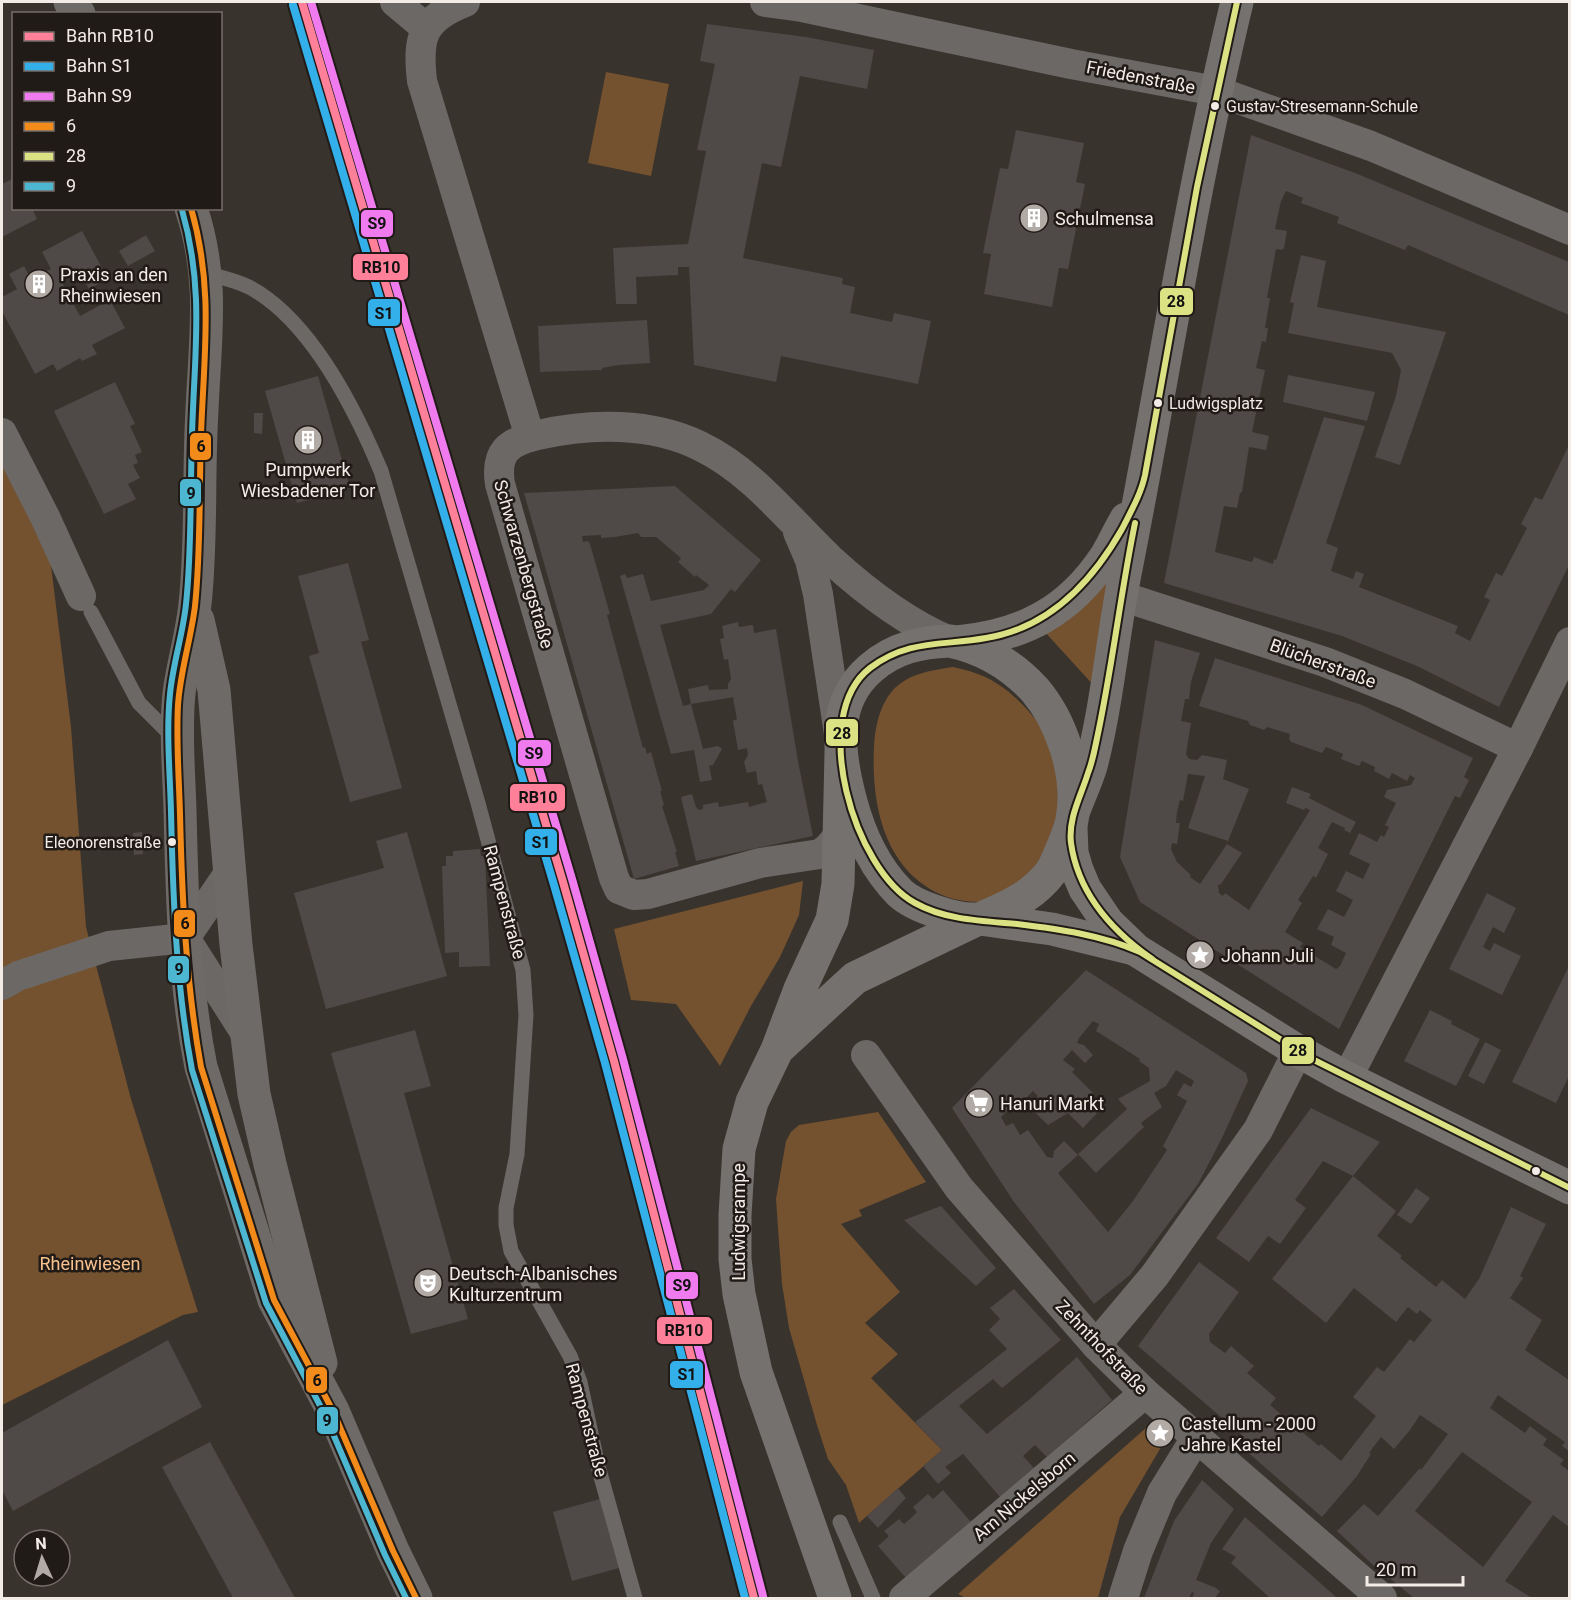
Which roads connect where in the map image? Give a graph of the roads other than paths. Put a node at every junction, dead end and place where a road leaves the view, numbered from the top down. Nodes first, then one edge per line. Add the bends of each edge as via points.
1 (395, 2) edge
2 (465, 2) edge
3 (765, 2) edge
4 (1237, 2) edge
5 (426, 28) junction
6 (1216, 91) junction
7 (192, 210) edge
8 (1569, 230) edge
9 (205, 273) junction
10 (2, 433) edge
11 (530, 437) junction
12 (1142, 488) junction
13 (786, 515) junction
14 (1121, 596) junction
15 (86, 604) joint
16 (195, 606) junction
17 (953, 641) junction
18 (1569, 642) edge
19 (177, 741) junction
20 (840, 748) junction
21 (1518, 748) junction
22 (1072, 819) junction
23 (840, 834) junction
24 (229, 873) junction
25 (978, 919) junction
26 (185, 938) junction
27 (1136, 950) junction
28 (2, 985) edge
29 (246, 1034) junction
30 (777, 1050) junction
31 (1298, 1051) junction
32 (866, 1055) dead end
33 (1347, 1078) junction
34 (1569, 1188) edge
35 (1096, 1345) junction
36 (1145, 1393) junction
37 (333, 1412) junction
38 (1196, 1438) junction
39 (840, 1522) dead end
40 (913, 1596) edge
41 (416, 1599) edge
42 (635, 1599) edge
43 (835, 1599) edge
44 (873, 1599) edge
45 (1124, 1599) edge
46 (1382, 1599) edge

1 - 5 street
2 - 5 street via 442,13
3 - 6 street, Friedenstraße
4 - 6 main road
5 - 11 street via 421,40 422,81
6 - 8 street, Friedenstraße via 1371,146
6 - 12 main road
7 - 9 main road
9 - 16 main road via 207,337
9 - 42 lane, Rampenstraße via 250,288 273,303 298,329 343,392 381,471 523,970 526,1015 517,1154 506,1208 511,1251 570,1356 580,1383 598,1466
10 - 15 street
11 - 13 street via 596,426 668,434 720,457
11 - 23 street, Schwarzenbergstraße via 516,441 499,459 500,484 620,889 634,895 648,894 760,863 820,854
12 - 14 main road
12 - 17 main road via 1106,555 1062,605 1044,618 998,636
13 - 17 street via 831,560 883,602 931,633
13 - 20 street via 810,560 818,594
14 - 21 street, Blücherstraße via 1325,662 1405,694
14 - 22 main road via 1090,767
15 - 19 lane via 139,704
16 - 19 main road via 179,694
16 - 24 main road via 214,690
17 - 20 main road via 907,646 864,674 854,684 844,708
17 - 22 main road via 999,660 1035,691 1051,715 1071,766
18 - 21 street
19 - 26 main road
20 - 23 main road, Ludwigsrampe
20 - 25 main road via 854,813 885,876 902,895 920,906
21 - 33 street
22 - 25 main road via 1053,870 1036,889 1014,904
22 - 27 main road via 1072,853 1085,889 1108,923
23 - 30 main road, Ludwigsrampe via 832,920
24 - 26 street
24 - 29 main road
25 - 27 main road via 1052,929
25 - 30 main road, Ludwigsrampe via 855,978
26 - 28 street via 109,946
26 - 29 street
26 - 37 main road via 201,1067 274,1300
27 - 31 main road
29 - 37 main road via 257,1108
30 - 43 main road, Ludwigsrampe via 752,1102 739,1149 735,1259 756,1372
31 - 33 main road
31 - 35 street via 1258,1130 1155,1275
32 - 35 street, Zehnthofstraße via 959,1188
33 - 34 main road
35 - 36 street, Zehnthofstraße
36 - 38 street, Zehnthofstraße
36 - 40 street, Am Nickelsborn
37 - 41 main road
38 - 45 street via 1162,1493 1138,1551
38 - 46 street, Zehnthofstraße
39 - 44 lane

